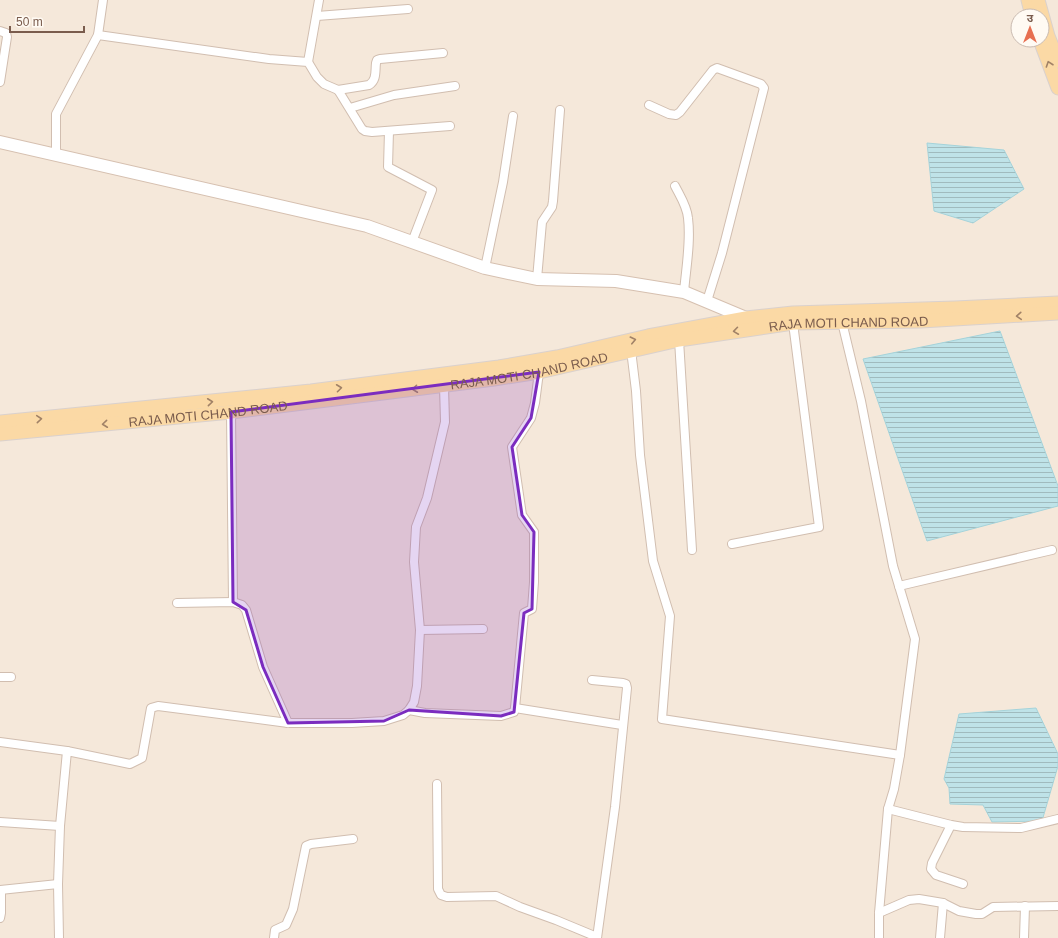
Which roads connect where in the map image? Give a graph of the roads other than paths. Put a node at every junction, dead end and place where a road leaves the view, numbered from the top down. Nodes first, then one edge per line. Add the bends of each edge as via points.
1 (103, 0) edge
2 (319, 0) edge
3 (1038, 0) edge
4 (408, 9) dead end
5 (317, 16) junction
6 (0, 31) edge
7 (98, 35) junction
8 (1043, 48) edge
9 (443, 53) dead end
10 (1058, 61) edge
11 (308, 62) junction
12 (0, 82) edge
13 (455, 86) dead end
14 (1058, 88) edge
15 (338, 90) junction
16 (650, 105) dead end
17 (350, 108) junction
18 (560, 110) dead end
19 (513, 116) dead end
20 (450, 126) dead end
21 (388, 131) junction
22 (0, 142) edge
23 (56, 156) junction
24 (675, 186) dead end
25 (412, 242) junction
26 (484, 268) junction
27 (537, 279) junction
28 (684, 292) junction
29 (707, 301) junction
30 (1058, 303) edge
31 (1058, 313) edge
32 (746, 318) junction
33 (842, 322) junction
34 (793, 323) junction
35 (757, 328) junction
36 (679, 340) junction
37 (631, 350) junction
38 (539, 372) junction
39 (444, 386) junction
40 (231, 412) junction
41 (0, 422) edge
42 (0, 434) edge
43 (732, 544) dead end
44 (692, 550) dead end
45 (1052, 550) dead end
46 (899, 586) junction
47 (177, 602) dead end
48 (232, 602) junction
49 (484, 629) dead end
50 (420, 630) junction
51 (0, 677) edge
52 (11, 677) dead end
53 (592, 680) dead end
54 (515, 708) junction
55 (410, 710) junction
56 (288, 723) junction
57 (622, 725) junction
58 (0, 742) edge
59 (66, 752) junction
60 (900, 755) junction
61 (437, 784) dead end
62 (888, 809) junction
63 (1058, 819) edge
64 (0, 822) edge
65 (951, 825) junction
66 (60, 826) junction
67 (353, 839) dead end
68 (58, 884) junction
69 (963, 884) dead end
70 (1, 890) edge
71 (943, 903) junction
72 (1025, 906) junction
73 (1058, 906) edge
74 (879, 914) junction
75 (0, 918) edge
76 (597, 937) edge
77 (59, 938) edge
78 (274, 938) edge
79 (878, 938) edge
80 (940, 938) edge
81 (1024, 938) edge

1 - 7 street
2 - 5 street
3 - 10 main road
4 - 5 street
5 - 11 street
6 - 12 street via 6,33 7,37
7 - 11 street
7 - 23 street via 56,114
14 -> 8 main road
9 - 15 street via 377,60 372,83
11 - 15 street via 324,84
13 - 17 street via 394,95
15 - 17 street
16 - 29 street via 676,115 716,68 761,84 764,88 722,253
17 - 21 street via 365,131
18 - 27 street via 554,201 542,222
19 - 26 street via 503,182
20 - 21 street
21 - 25 street via 388,167 432,190
22 - 23 street
23 - 25 street via 367,226
24 - 28 street via 688,217 689,244
25 - 26 street
26 - 27 street
27 - 28 street via 616,281
28 - 29 street
29 - 32 street
30 - 32 main road via 801,313
31 -> 33 main road, RAJA MOTI CHAND ROAD via 921,321
32 - 35 street
41 -> 32 main road via 311,391 499,367
33 - 34 main road, RAJA MOTI CHAND ROAD
33 - 46 street
34 - 35 main road, RAJA MOTI CHAND ROAD
34 - 43 street via 819,527
35 -> 36 main road, RAJA MOTI CHAND ROAD
36 - 37 main road, RAJA MOTI CHAND ROAD
36 - 44 street
37 - 38 main road, RAJA MOTI CHAND ROAD
37 - 60 street via 653,561 670,616 662,719
38 - 39 main road, RAJA MOTI CHAND ROAD
38 - 54 street via 531,418 512,447 522,515 534,532 532,609 524,612
39 -> 40 main road, RAJA MOTI CHAND ROAD
39 - 50 street via 445,422 427,498 416,527 414,562
40 -> 42 main road, RAJA MOTI CHAND ROAD
40 - 48 street
45 - 46 street
46 - 60 street via 915,639
47 - 48 street
48 - 56 street via 242,605 246,610 263,667
49 - 50 street
50 - 55 street via 417,686
51 - 52 street
53 - 57 street via 626,684
54 - 55 street via 514,712 501,716 425,713
54 - 57 street
55 - 56 street via 384,721
56 - 59 street via 158,706 151,708 149,712 142,758 130,764
57 - 76 street via 615,807
58 - 59 street
59 - 66 street
60 - 62 street
61 - 76 street via 438,889 441,895 496,896
62 - 65 street
62 - 74 street
63 - 65 street via 1021,828
64 - 66 street
65 - 69 street via 931,869 936,875
66 - 68 street
67 - 78 street via 306,846 293,909 286,925 275,930
68 - 70 street
68 - 77 street
70 - 75 street
71 - 72 street via 969,914 982,914 993,907
71 - 74 street via 909,900
71 - 80 street
72 - 73 street
72 - 81 street
74 - 79 street

